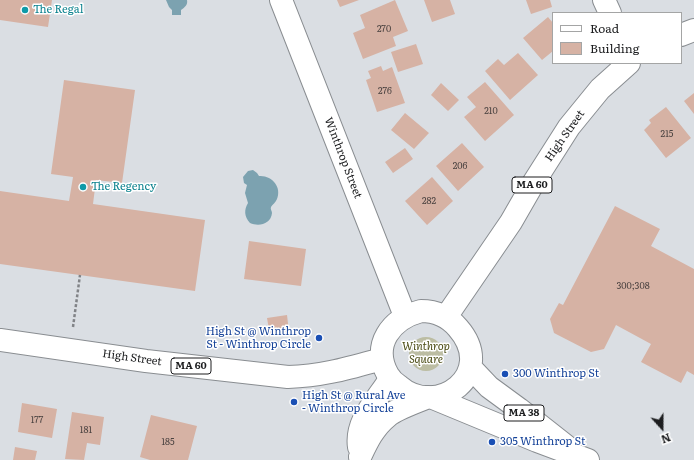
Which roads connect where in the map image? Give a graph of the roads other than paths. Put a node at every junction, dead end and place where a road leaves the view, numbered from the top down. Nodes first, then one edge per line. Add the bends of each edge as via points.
1 (281, 0) edge
2 (604, 0) edge
3 (610, 12) edge
4 (694, 30) edge
5 (682, 35) edge
6 (628, 64) edge
7 (406, 316) junction
8 (446, 317) junction
9 (0, 340) edge
10 (382, 359) junction
11 (471, 368) junction
12 (390, 379) junction
13 (430, 397) junction
14 (583, 458) edge
15 (361, 459) edge

1 - 7 main road, Winthrop Street
2 - 3 main road
4 - 5 main road
6 - 8 main road, High Street / MA 60 via 600,89 569,127 511,222
7 - 8 main road via 429,311
7 - 10 main road via 392,326 382,348
8 - 11 main road via 465,336 472,355
9 - 10 main road, High Street / MA 60 via 146,361 288,377 326,374
10 - 12 main road
11 - 13 main road via 466,379 458,386 448,393
11 - 14 main road, MA 38 via 488,387
12 - 13 main road via 410,394
12 - 15 main road via 361,424 358,433
13 - 14 main road via 537,442
13 - 15 main road via 389,415 368,439

